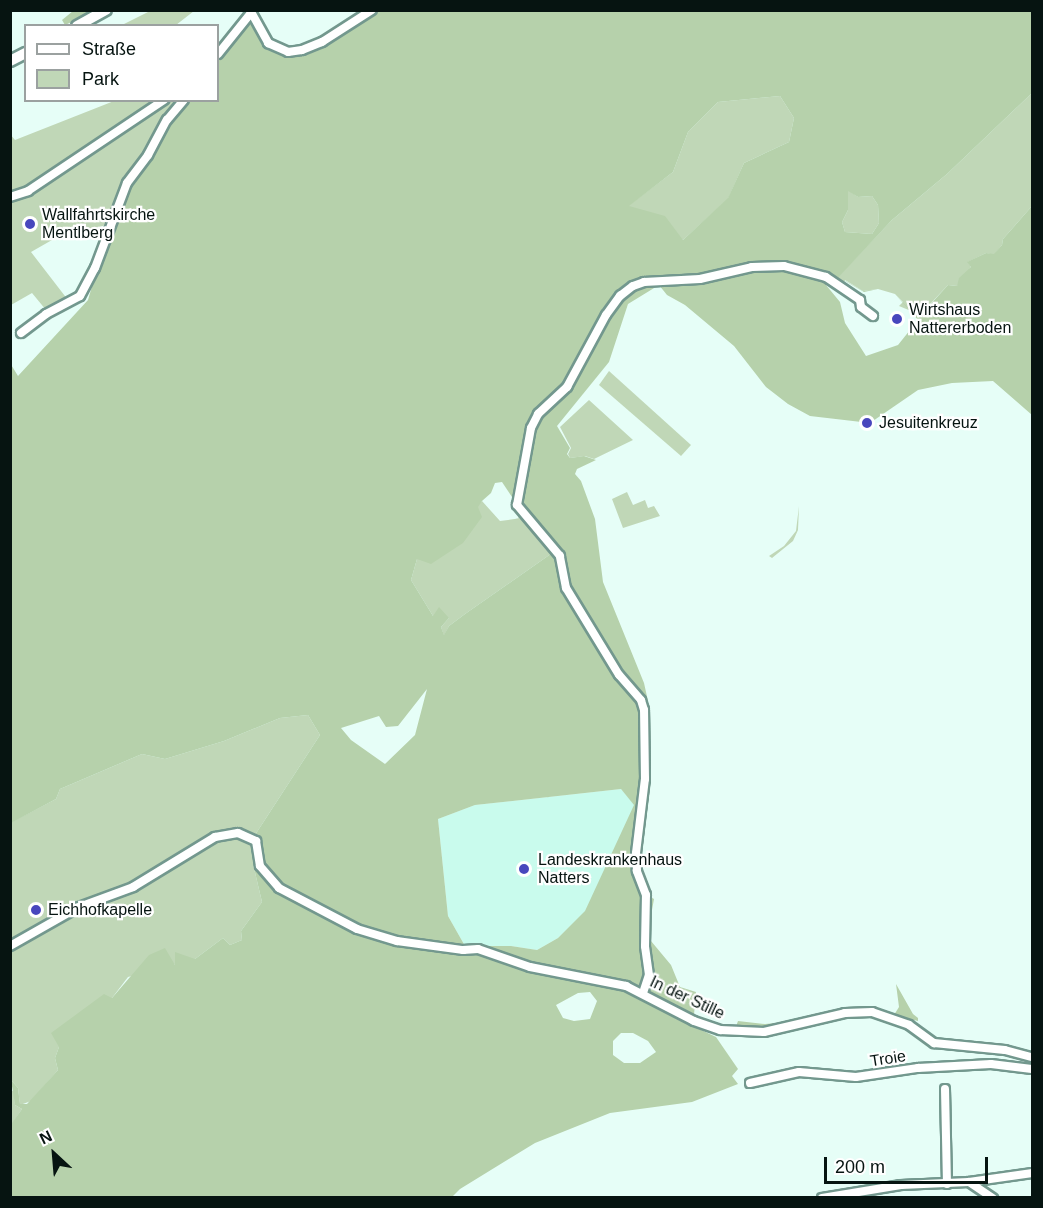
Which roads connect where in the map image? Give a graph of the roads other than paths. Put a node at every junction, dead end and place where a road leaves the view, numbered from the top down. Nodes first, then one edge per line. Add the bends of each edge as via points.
1 (106, 10) edge
2 (372, 10) edge
3 (250, 12) edge
4 (81, 24) edge
5 (219, 53) edge
6 (24, 54) edge
7 (10, 61) edge
8 (161, 102) edge
9 (182, 102) edge
10 (10, 197) edge
11 (873, 316) dead end
12 (21, 333) dead end
13 (10, 946) edge
14 (644, 993) junction
15 (1032, 1057) edge
16 (1032, 1069) edge
17 (750, 1083) dead end
18 (945, 1089) dead end
19 (1032, 1173) edge
20 (969, 1182) junction
21 (947, 1184) junction
22 (822, 1197) edge
23 (993, 1197) edge

1 - 4 main road
2 - 3 street via 322,42 288,52 268,43
3 - 5 street
6 - 7 main road
8 - 10 street via 28,191
9 - 12 street via 127,183 95,268 80,296
11 - 14 street via 861,307 860,300 826,277 784,266 752,267 684,280 657,279 633,286 606,315 567,387 538,414 527,444 518,508 560,556 566,588 644,710 645,779 636,853 637,871 646,895 649,975
13 - 14 street, In der Stille via 79,907 133,887 215,837 231,833 254,838 260,866 279,888 357,929 397,940 494,953 530,967
14 - 15 street, In der Stille via 708,1026 738,1033 773,1031 852,1012 872,1012 909,1025 934,1043 1005,1050
16 - 17 street, Troie via 991,1064 918,1068 856,1077 799,1072
18 - 21 street
19 - 20 street
20 - 21 street
20 - 23 street
21 - 22 street via 901,1185

